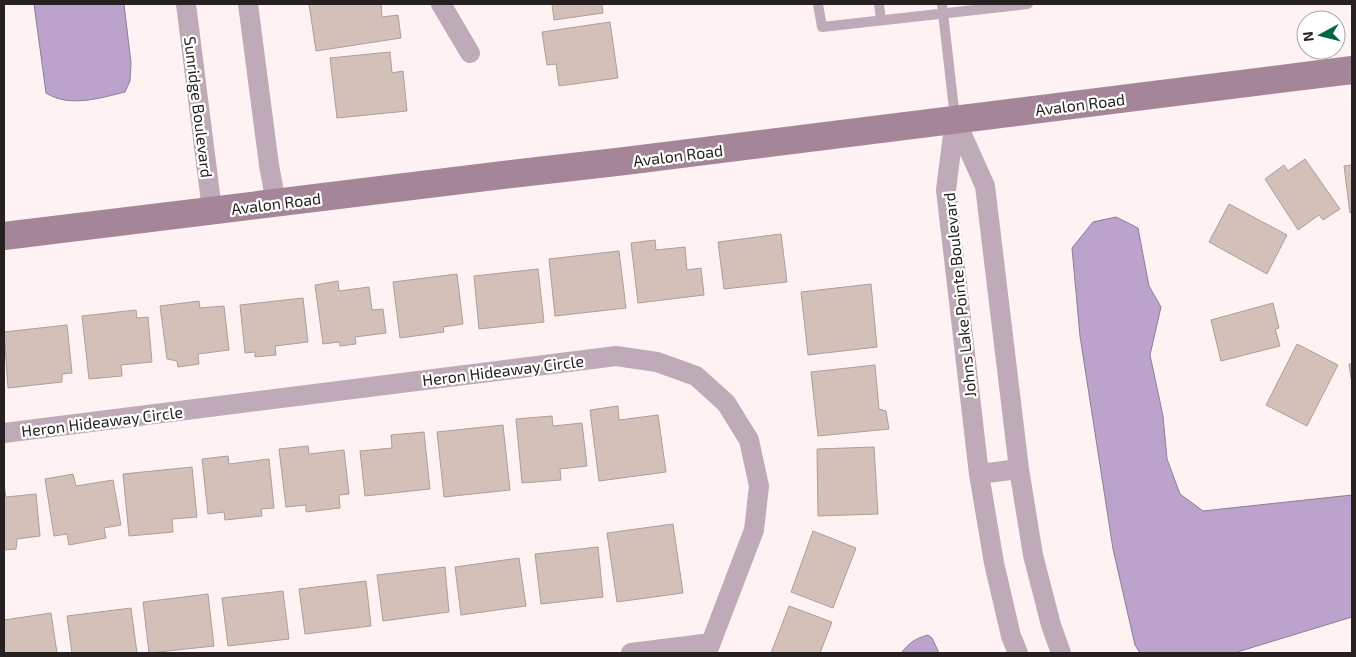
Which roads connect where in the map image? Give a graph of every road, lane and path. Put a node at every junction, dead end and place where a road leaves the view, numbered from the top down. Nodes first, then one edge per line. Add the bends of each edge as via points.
1 (186, 4) edge
2 (248, 4) edge
3 (441, 4) edge
4 (818, 4) edge
5 (879, 4) edge
6 (1028, 4) edge
7 (942, 9) edge
8 (881, 20) junction
9 (470, 53) dead end
10 (1352, 70) edge
11 (955, 119) junction
12 (276, 203) junction
13 (212, 210) junction
14 (4, 236) edge
15 (4, 434) edge
16 (1019, 469) junction
17 (979, 474) junction
18 (709, 648) edge
19 (631, 653) edge
20 (1018, 653) edge
21 (1061, 653) edge

1 - 13 street, Sunridge Boulevard
2 - 12 street
3 - 9 street
4 - 8 lane via 822,27
5 - 8 lane
6 - 7 lane
7 - 8 lane
7 - 11 lane
10 - 11 main road, Avalon Road
11 - 12 main road, Avalon Road
11 - 16 street via 985,186
11 - 17 street, Johns Lake Pointe Boulevard via 946,190
12 - 13 main road, Avalon Road
13 - 14 main road, Avalon Road
15 - 18 street, Heron Hideaway Circle via 616,356 657,362 696,376 726,403 749,440 759,486 754,530
16 - 17 street
16 - 21 street via 1033,555
17 - 20 street, Johns Lake Pointe Boulevard via 994,563
18 - 19 street

